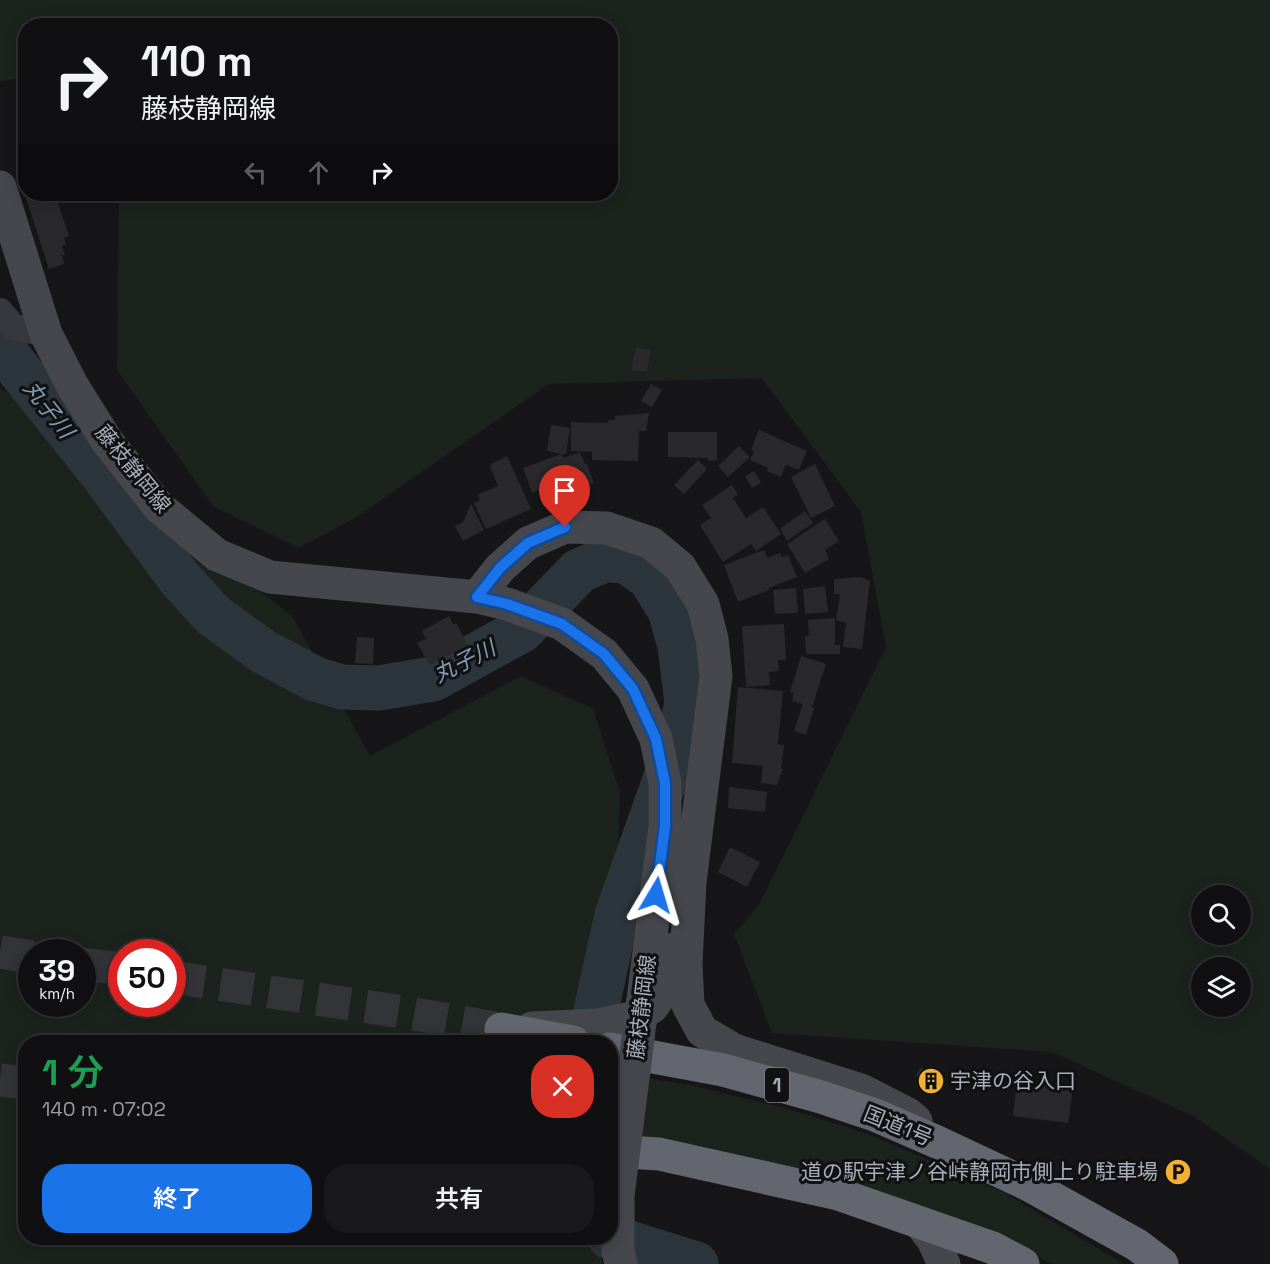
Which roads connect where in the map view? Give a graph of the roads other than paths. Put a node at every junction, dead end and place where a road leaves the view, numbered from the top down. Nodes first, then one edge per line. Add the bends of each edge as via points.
1 (0, 187) edge
2 (0, 311) edge
3 (46, 334) junction
4 (492, 600) junction
5 (690, 882) junction
6 (501, 1029) joint
7 (534, 1035) edge
8 (618, 1050) edge
9 (938, 1142) junction
10 (618, 1151) edge
11 (920, 1223) junction
12 (621, 1264) edge
13 (944, 1264) edge
14 (1023, 1264) edge
15 (1162, 1264) edge

1 - 3 main road, 藤枝静岡線
2 - 3 street via 14,327
3 - 4 main road, 藤枝静岡線 via 107,441 159,507 217,555 270,577
4 - 5 main road via 500,568 528,543 565,527 607,528 651,543 680,567 703,604 716,676
4 - 12 main road, 藤枝静岡線, bridge via 562,624 604,654 633,689 656,739 665,783 665,826 618,1196
5 - 6 main road via 668,985 652,1007 636,1017 599,1025
5 - 9 main road via 688,1005 702,1031 734,1050 861,1090 908,1114
6 - 7 highway
8 - 9 highway, 国道1号 / 1 via 723,1070 810,1094 875,1115
9 - 15 highway, 国道1号 / 1 via 1029,1185 1137,1245
10 - 11 highway via 659,1154 838,1194
11 - 13 main road
11 - 14 highway via 993,1248

